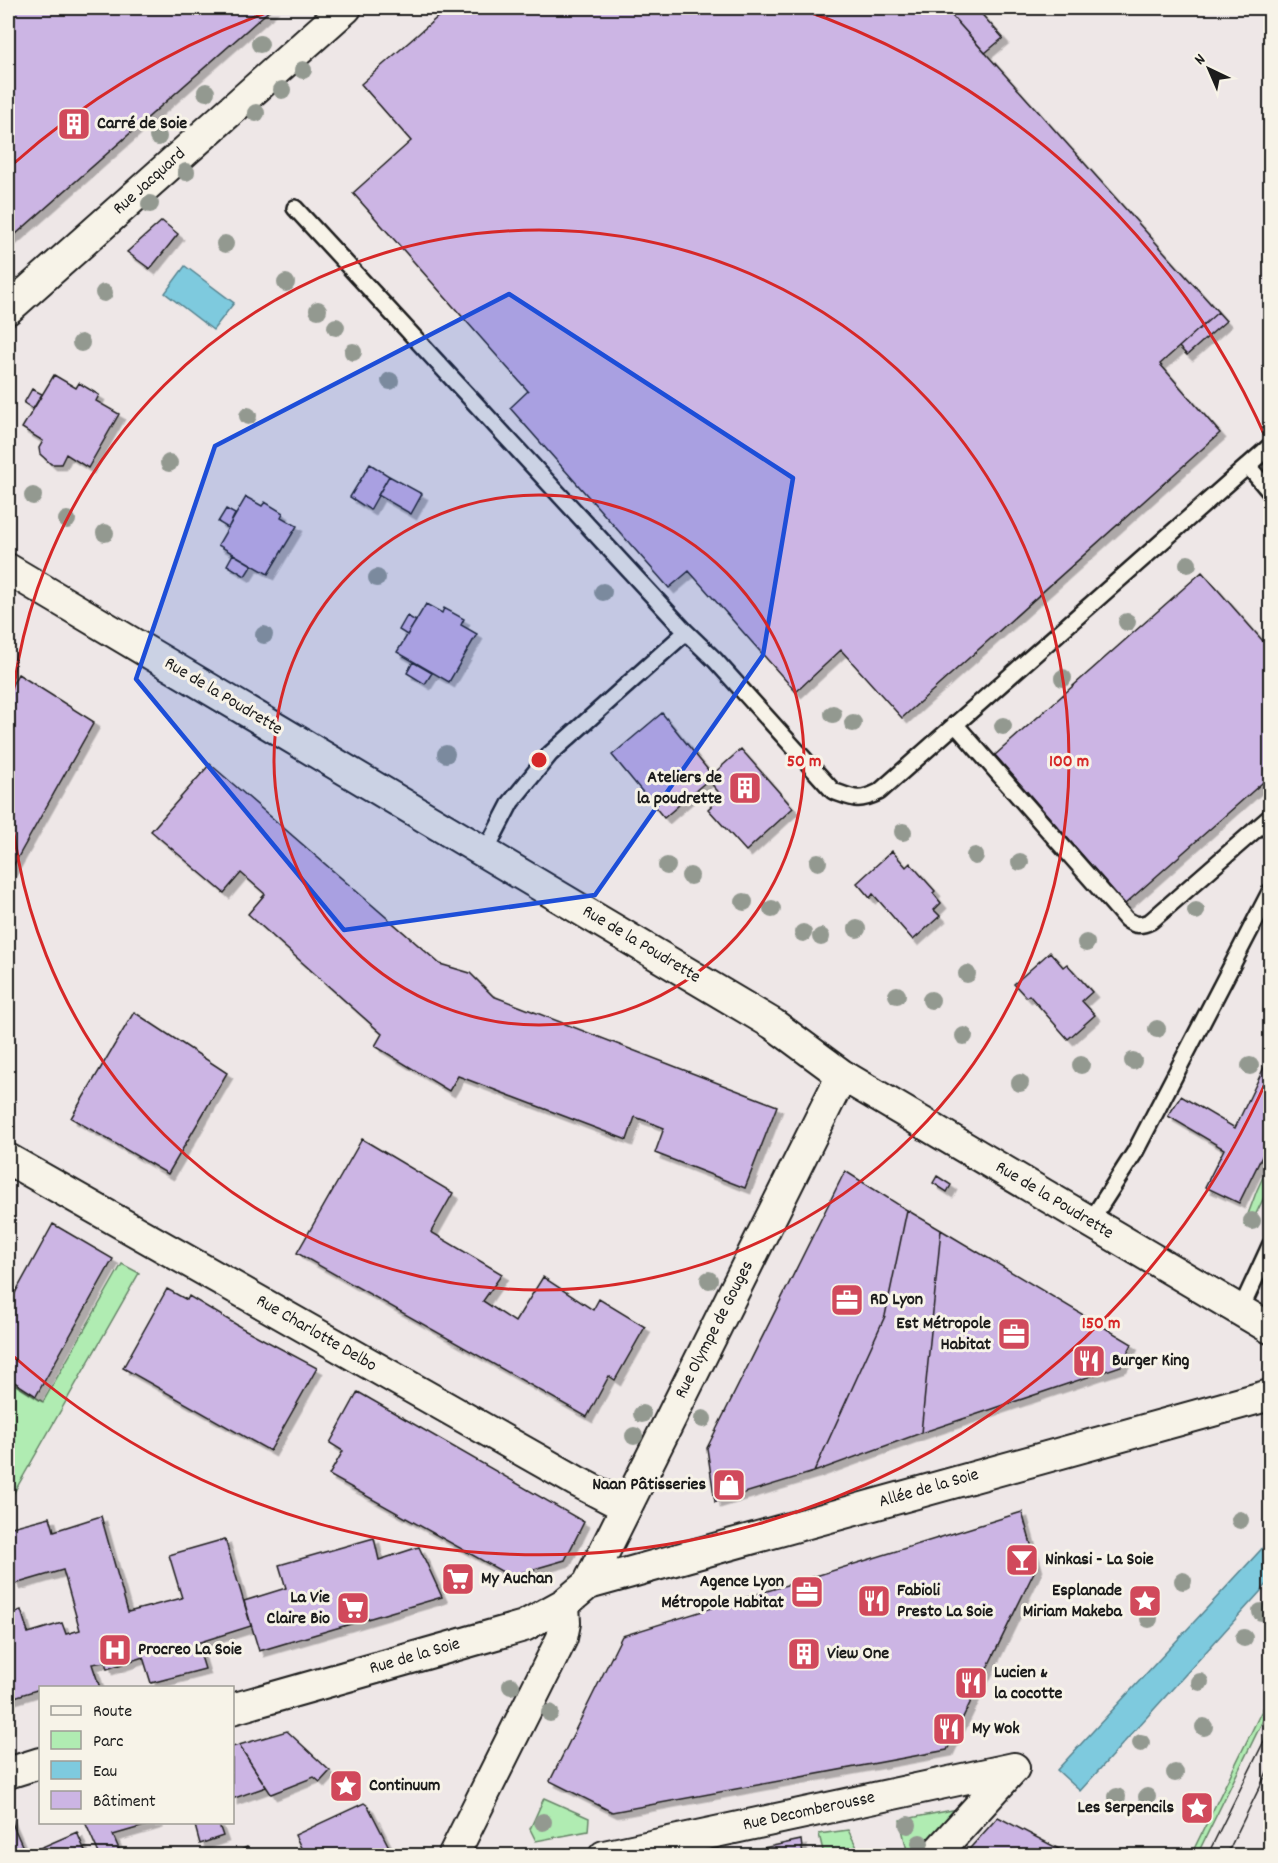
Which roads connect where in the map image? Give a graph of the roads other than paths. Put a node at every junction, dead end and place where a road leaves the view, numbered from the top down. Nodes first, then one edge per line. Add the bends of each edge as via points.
1 (346, 8) edge
2 (295, 208) dead end
3 (8, 309) edge
4 (1270, 446) edge
5 (1248, 466) junction
6 (1270, 492) edge
7 (8, 569) edge
8 (686, 632) junction
9 (955, 724) junction
10 (1270, 817) edge
11 (485, 852) junction
12 (1270, 892) edge
13 (842, 1075) junction
14 (8, 1159) edge
15 (1090, 1222) junction
16 (1270, 1246) edge
17 (1240, 1311) junction
18 (1270, 1328) edge
19 (1270, 1395) edge
20 (626, 1507) junction
21 (588, 1584) junction
22 (564, 1604) junction
23 (234, 1708) edge
24 (39, 1763) edge
25 (8, 1773) edge
26 (453, 1856) edge
27 (604, 1856) edge
28 (934, 1856) edge

1 - 3 street, Rue Jacquard
2 - 8 lane
4 - 5 lane
5 - 6 lane
5 - 9 lane
7 - 11 street, Rue de la Poudrette
8 - 9 lane via 833,791 849,797 863,800 879,792
8 - 11 lane via 550,754 511,802
9 - 10 lane via 1133,925 1152,921
11 - 13 street, Rue de la Poudrette via 773,1023
12 - 15 lane via 1135,1152
13 - 15 street, Rue de la Poudrette
13 - 20 street, Rue Olympe de Gouges
14 - 20 street, Rue Charlotte Delbo
15 - 17 street, Rue de la Poudrette
16 - 17 lane
17 - 18 street, Rue de la Poudrette
19 - 21 street, Allée de la Soie
20 - 21 street, Rue Olympe de Gouges
21 - 22 street, Rue de la Soie
22 - 23 street, Rue de la Soie via 524,1626
22 - 26 street via 562,1638
24 - 25 street
27 - 28 street, Rue Decomberousse via 1014,1768

